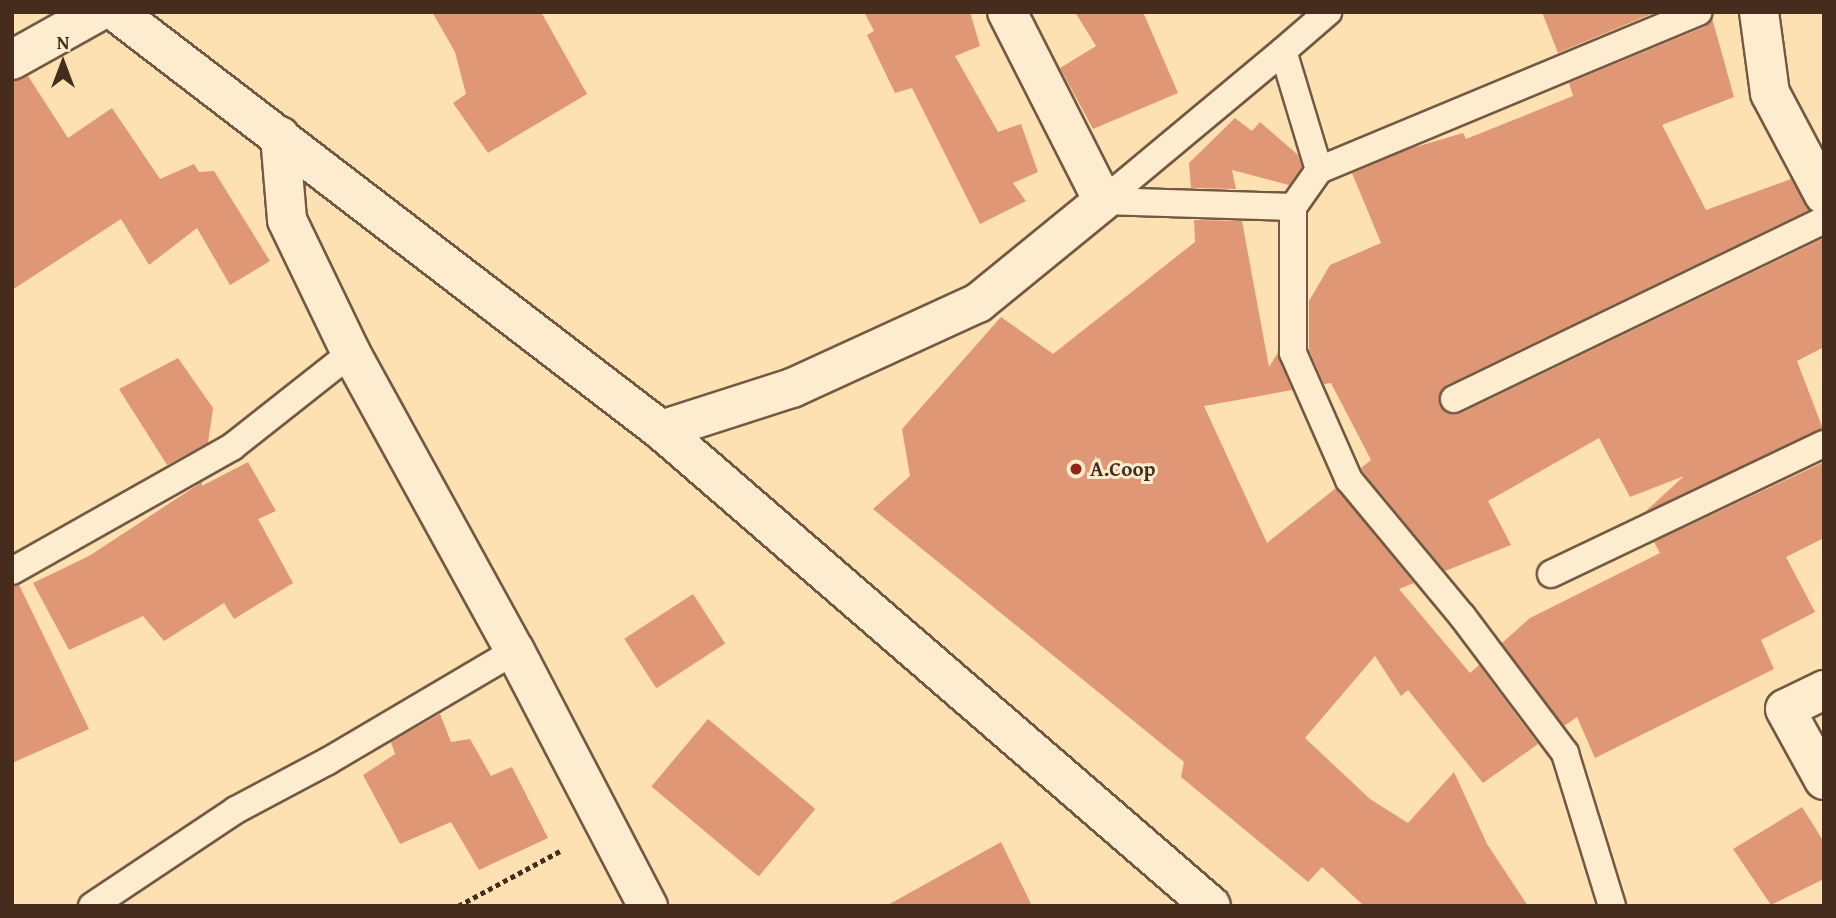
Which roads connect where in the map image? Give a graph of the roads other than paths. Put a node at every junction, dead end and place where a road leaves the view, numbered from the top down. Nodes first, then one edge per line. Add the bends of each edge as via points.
1 (98, 12) edge
2 (116, 12) edge
3 (1007, 12) edge
4 (1328, 12) edge
5 (1698, 12) edge
6 (1759, 12) edge
7 (1283, 51) junction
8 (12, 60) edge
9 (280, 136) junction
10 (1319, 170) junction
11 (1823, 198) edge
12 (1103, 201) junction
13 (1293, 207) junction
14 (351, 352) junction
15 (1454, 399) dead end
16 (661, 430) junction
17 (1824, 444) edge
18 (12, 571) edge
19 (1551, 575) dead end
20 (515, 651) junction
21 (1824, 690) edge
22 (1824, 779) edge
23 (92, 906) edge
24 (648, 906) edge
25 (1211, 906) edge
26 (1612, 906) edge

1 - 8 street
2 - 9 street
3 - 12 street
4 - 7 lane
5 - 10 lane
6 - 11 street via 1770,93
7 - 10 lane
7 - 12 lane
9 - 14 street via 287,220
9 - 16 street
10 - 13 lane
11 - 15 lane
12 - 13 lane
12 - 16 street via 978,303 792,388
13 - 26 lane via 1293,354 1343,468 1565,754
14 - 18 lane via 232,447
14 - 20 street
16 - 25 street
17 - 19 lane
20 - 23 lane via 236,810
20 - 24 street
21 - 22 street via 1785,709

